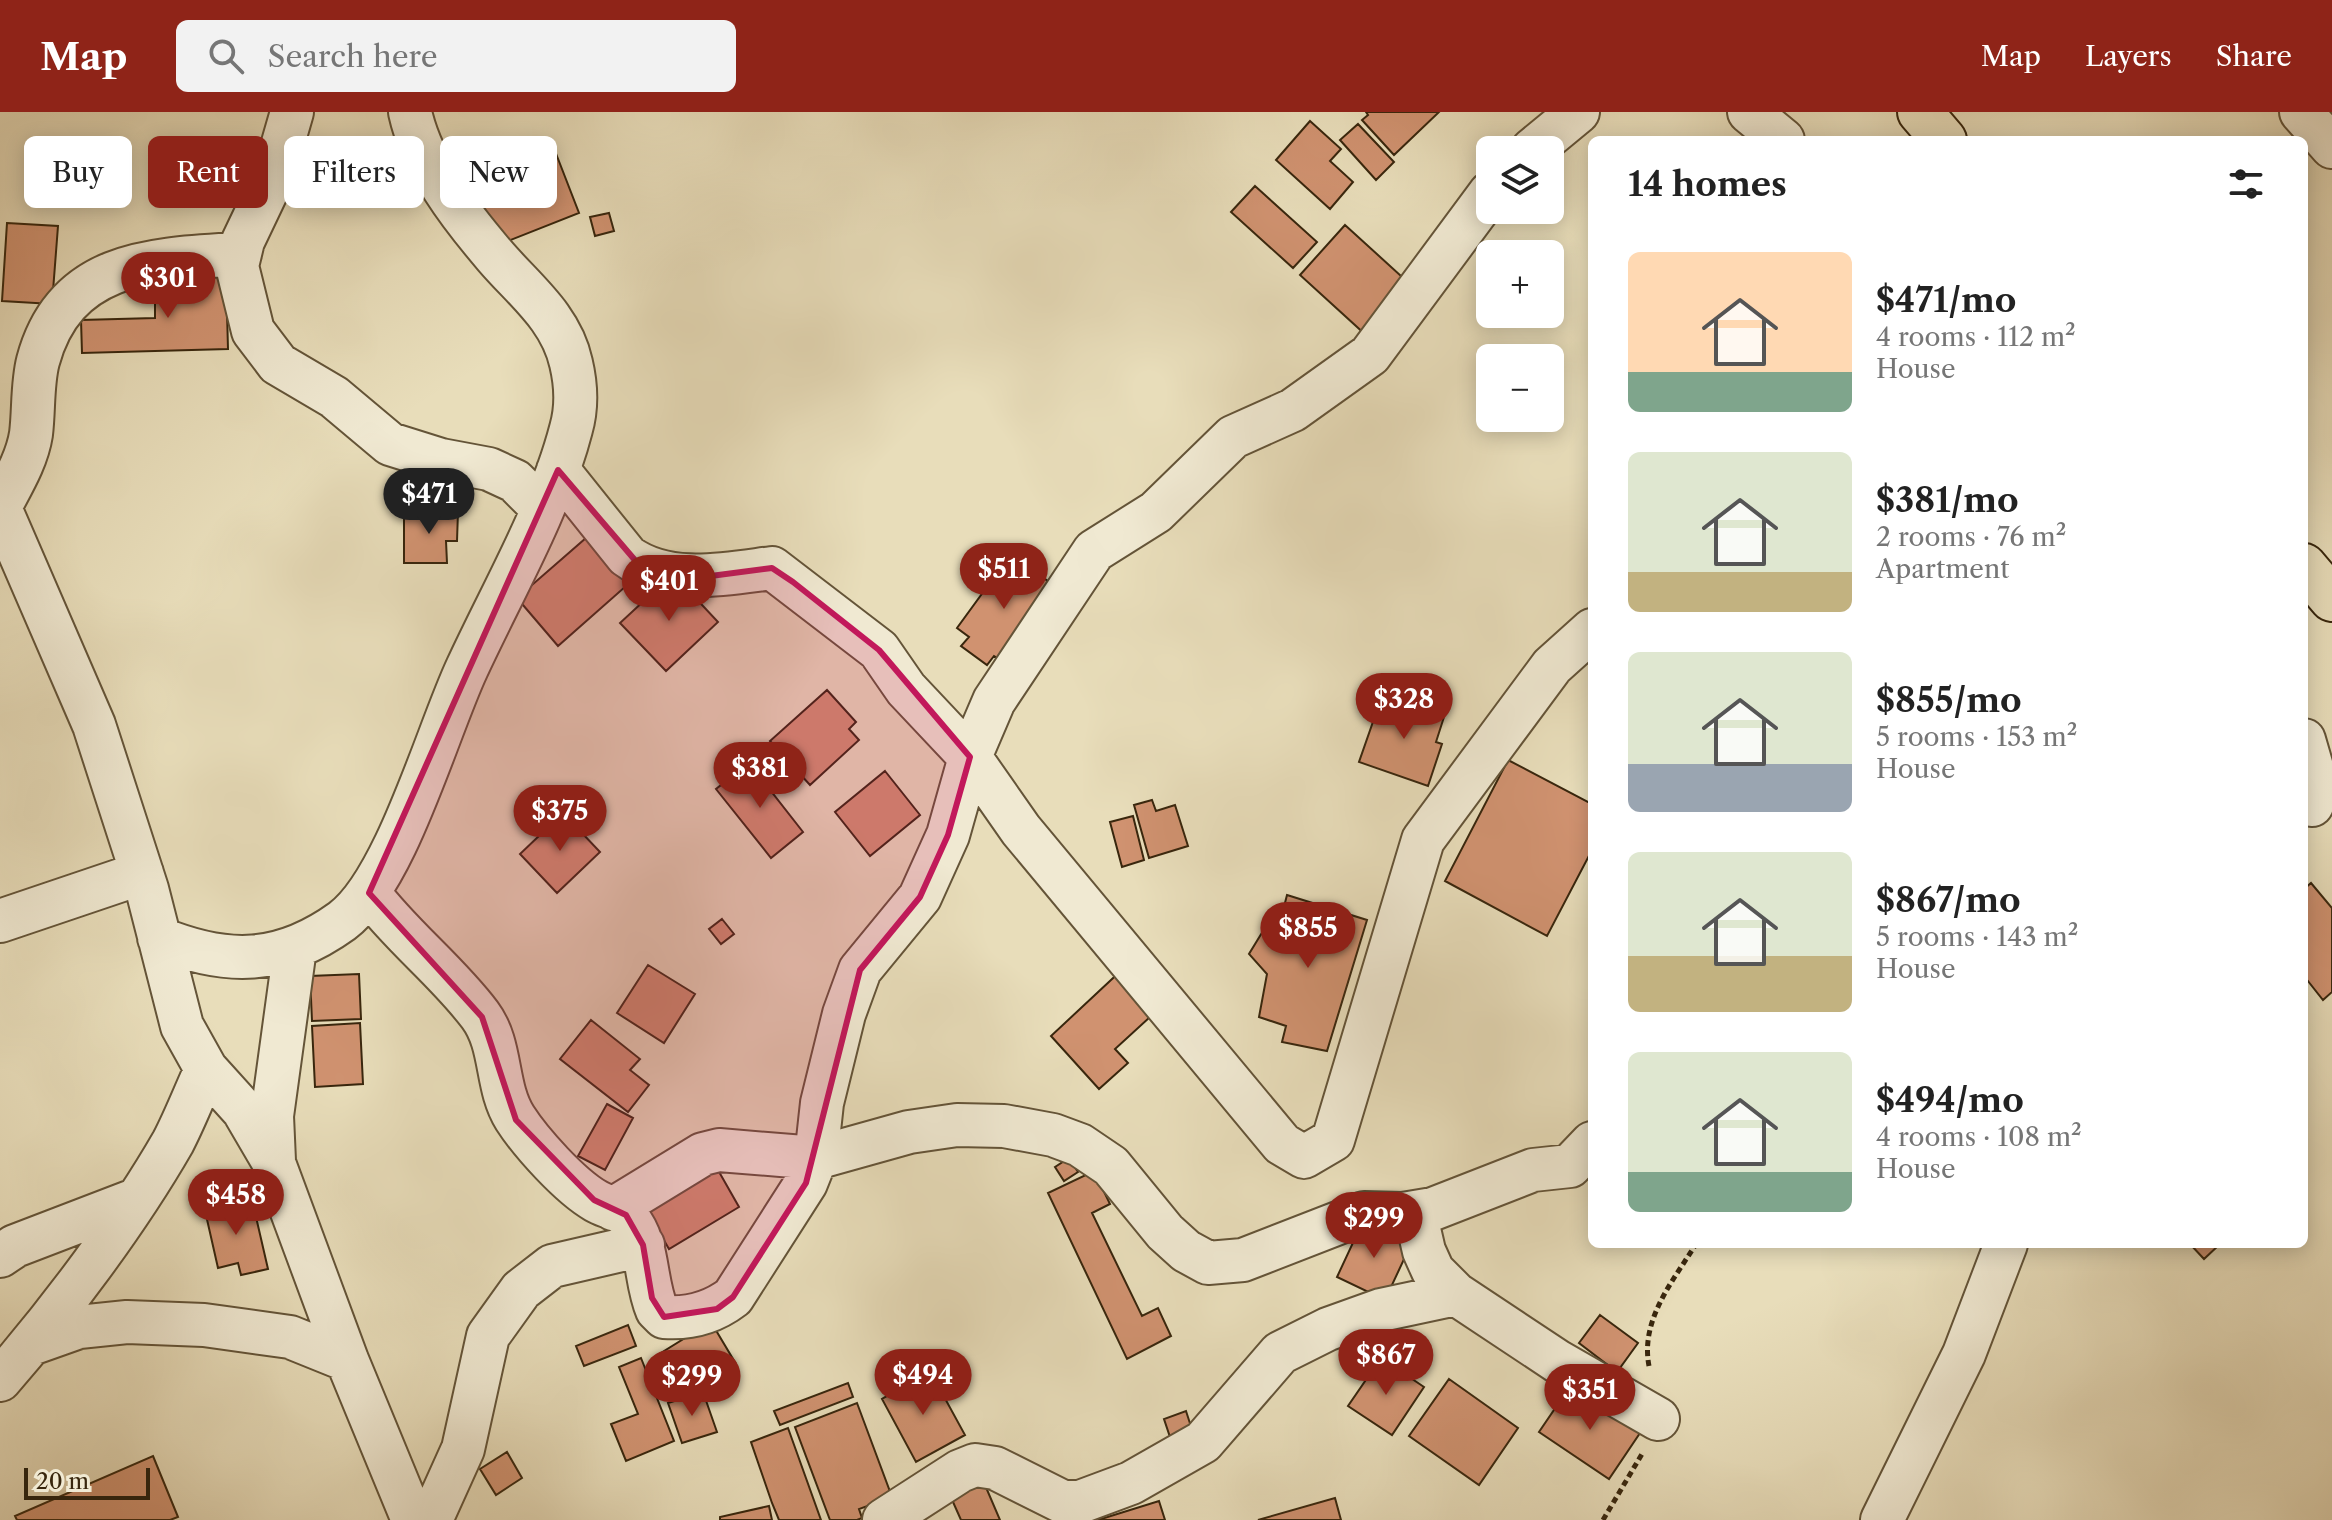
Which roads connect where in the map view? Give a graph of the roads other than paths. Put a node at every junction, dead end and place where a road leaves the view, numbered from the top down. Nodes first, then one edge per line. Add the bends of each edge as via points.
1 (292, 112) edge
2 (410, 112) edge
3 (1578, 112) edge
4 (1749, 112) edge
5 (1920, 112) edge
6 (2301, 112) edge
7 (1549, 136) edge
8 (1778, 136) edge
9 (1941, 136) edge
10 (2332, 147) edge
11 (1476, 212) edge
12 (240, 254) junction
13 (558, 470) junction
14 (0, 507) edge
15 (541, 507) junction
16 (2308, 571) edge
17 (2332, 599) edge
18 (1588, 634) edge
19 (2308, 754) edge
20 (970, 757) junction
21 (2316, 799) edge
22 (142, 873) junction
23 (369, 893) junction
24 (0, 921) edge
25 (159, 938) junction
26 (295, 948) junction
27 (206, 1069) junction
28 (1588, 1147) edge
29 (816, 1158) junction
30 (274, 1163) junction
31 (135, 1200) junction
32 (613, 1209) junction
33 (1415, 1212) junction
34 (643, 1245) junction
35 (2004, 1248) edge
36 (0, 1256) edge
37 (1456, 1294) junction
38 (31, 1344) junction
39 (347, 1360) junction
40 (0, 1380) edge
41 (1658, 1419) dead end
42 (413, 1520) edge
43 (431, 1520) edge
44 (884, 1520) edge
45 (1882, 1520) edge

1 - 12 street via 273,178
2 - 13 street via 416,140 449,196 557,327 576,392
3 - 7 street
4 - 8 street
5 - 9 main road
6 - 10 street
11 - 20 street via 1370,355 1293,410 1233,437 1156,512 1094,551 994,701
12 - 14 street via 131,266 73,295 38,361 31,436
12 - 15 street via 237,266 253,331 278,364 334,397 390,444 489,469 515,481
13 - 15 street
13 - 20 street via 640,566 703,577 772,568 793,582 879,650 906,689
14 - 22 street via 94,725
15 - 23 street
16 - 17 main road
18 - 20 street via 1552,666 1423,840 1333,1140 1304,1157 1282,1144 1021,830
19 - 21 street
20 - 29 street via 948,835 920,897 860,970 822,1103
22 - 24 street
22 - 25 street
23 - 26 street via 343,920
23 - 32 street via 482,1017 498,1055 503,1094 516,1120 565,1175
25 - 26 street via 195,953 237,958 264,958
25 - 27 street via 182,1026
26 - 30 street via 273,1100
27 - 30 street via 243,1110
27 - 31 street via 173,1141
28 - 33 street via 1570,1166 1533,1170
29 - 32 street via 719,1150 703,1154
29 - 33 street via 909,1132 957,1125 1053,1135 1111,1166 1165,1232 1208,1263 1243,1260 1364,1213
29 - 34 street via 764,1250 733,1297 717,1309 692,1317 664,1317 652,1298
30 - 39 street
31 - 36 street
31 - 38 street
32 - 34 street via 626,1215
33 - 37 street via 1433,1271
34 - 43 street via 552,1266 521,1290 488,1336 463,1449
35 - 45 street via 1964,1354
37 - 41 street
37 - 44 street via 1381,1310 1280,1353 1203,1442 1131,1483 1080,1502 1063,1502 995,1468 975,1465
38 - 39 street via 79,1327 127,1322 204,1325 290,1337
38 - 40 street
39 - 42 street

